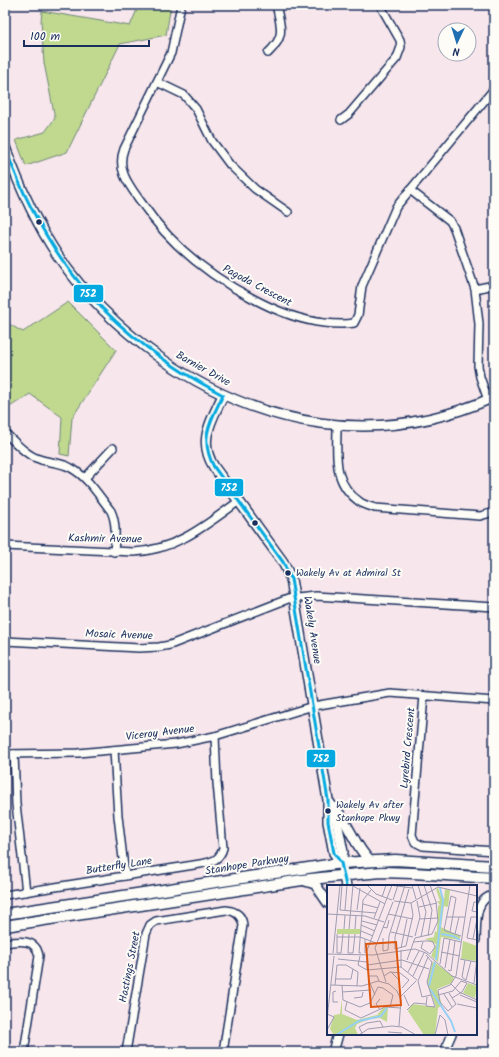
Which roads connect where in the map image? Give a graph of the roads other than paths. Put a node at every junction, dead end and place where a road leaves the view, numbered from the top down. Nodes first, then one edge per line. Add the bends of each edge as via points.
1 (181, 5) edge
2 (276, 5) edge
3 (380, 5) edge
4 (268, 53) dead end
5 (157, 82) junction
6 (494, 89) edge
7 (341, 120) dead end
8 (5, 147) edge
9 (410, 190) junction
10 (288, 212) dead end
11 (494, 285) edge
12 (475, 289) junction
13 (223, 395) junction
14 (491, 398) edge
15 (337, 426) junction
16 (5, 433) edge
17 (113, 448) dead end
18 (85, 478) junction
19 (239, 500) junction
20 (494, 512) edge
21 (5, 546) edge
22 (114, 552) junction
23 (295, 598) junction
24 (494, 607) edge
25 (5, 641) edge
26 (424, 696) junction
27 (494, 701) edge
28 (313, 706) junction
29 (215, 736) junction
30 (114, 750) junction
31 (5, 754) edge
32 (14, 754) junction
33 (328, 800) junction
34 (494, 851) edge
35 (370, 860) junction
36 (341, 863) junction
37 (494, 866) edge
38 (344, 875) junction
39 (125, 876) junction
40 (494, 878) edge
41 (302, 880) junction
42 (346, 885) edge
43 (26, 892) junction
44 (5, 895) edge
45 (494, 895) edge
46 (327, 902) edge
47 (5, 914) edge
48 (5, 926) edge
49 (477, 929) edge
50 (5, 944) edge
51 (338, 1035) edge
52 (452, 1035) edge
53 (24, 1052) edge
54 (126, 1052) edge
55 (223, 1052) edge
56 (333, 1052) edge
57 (444, 1052) edge

1 - 5 street, Pagoda Crescent via 171,53
2 - 4 street via 280,39
3 - 7 street via 400,40 400,52 390,67
5 - 9 street, Pagoda Crescent via 122,156 122,171 127,182 160,226 204,268 234,289 270,308 306,321 347,325 354,323 369,267 392,214
5 - 10 street via 184,95 230,165 255,188
6 - 9 street, Pagoda Crescent
8 - 13 street, Barnier Drive via 37,220 59,256 90,296 148,350
9 - 12 street via 450,220
11 - 12 street
12 - 14 street via 479,324 478,366 480,378
13 - 15 street, Barnier Drive via 279,416
13 - 19 street, Wakely Avenue via 207,430 206,448 210,460
14 - 15 street, Barnier Drive via 452,413 411,422
15 - 20 street via 341,481 361,503 375,508 480,516
16 - 18 street via 31,456 63,464
17 - 18 street
18 - 22 street via 114,516
19 - 22 street, Kashmir Avenue via 198,531 184,538 152,550
19 - 23 street, Wakely Avenue via 285,566
21 - 22 street, Kashmir Avenue
23 - 24 street, Mosaic Avenue via 328,596
23 - 25 street, Mosaic Avenue via 180,642 159,647
23 - 28 street, Wakely Avenue
26 - 27 street, Viceroy Avenue
26 - 28 street, Viceroy Avenue via 390,693
26 - 34 street, Lyrebird Crescent via 412,835 415,842 423,846
28 - 29 street, Viceroy Avenue
28 - 33 street, Wakely Avenue
29 - 30 street, Viceroy Avenue via 176,744
29 - 39 street, Butterfly Lane via 221,854 214,861
30 - 32 street, Viceroy Avenue
30 - 39 street
31 - 32 street, Viceroy Avenue
32 - 43 street via 17,819
33 - 35 street via 341,814 358,848
33 - 36 street, Wakely Avenue via 337,822 343,852
35 - 36 main road, Stanhope Parkway
35 - 37 main road, Stanhope Parkway
36 - 38 street, Wakely Avenue
36 - 47 main road, Stanhope Parkway
38 - 40 main road via 382,872
38 - 41 main road
38 - 42 street, Wakely Avenue
39 - 43 street, Butterfly Lane
41 - 46 street via 315,884
41 - 48 main road
43 - 44 street, Butterfly Lane
45 - 49 street via 484,899 479,906
50 - 53 street via 22,941 30,943 37,948 39,956
51 - 56 street
52 - 57 street
54 - 55 street, Hastings Street via 146,934 150,925 156,921 226,910 239,915 243,925

